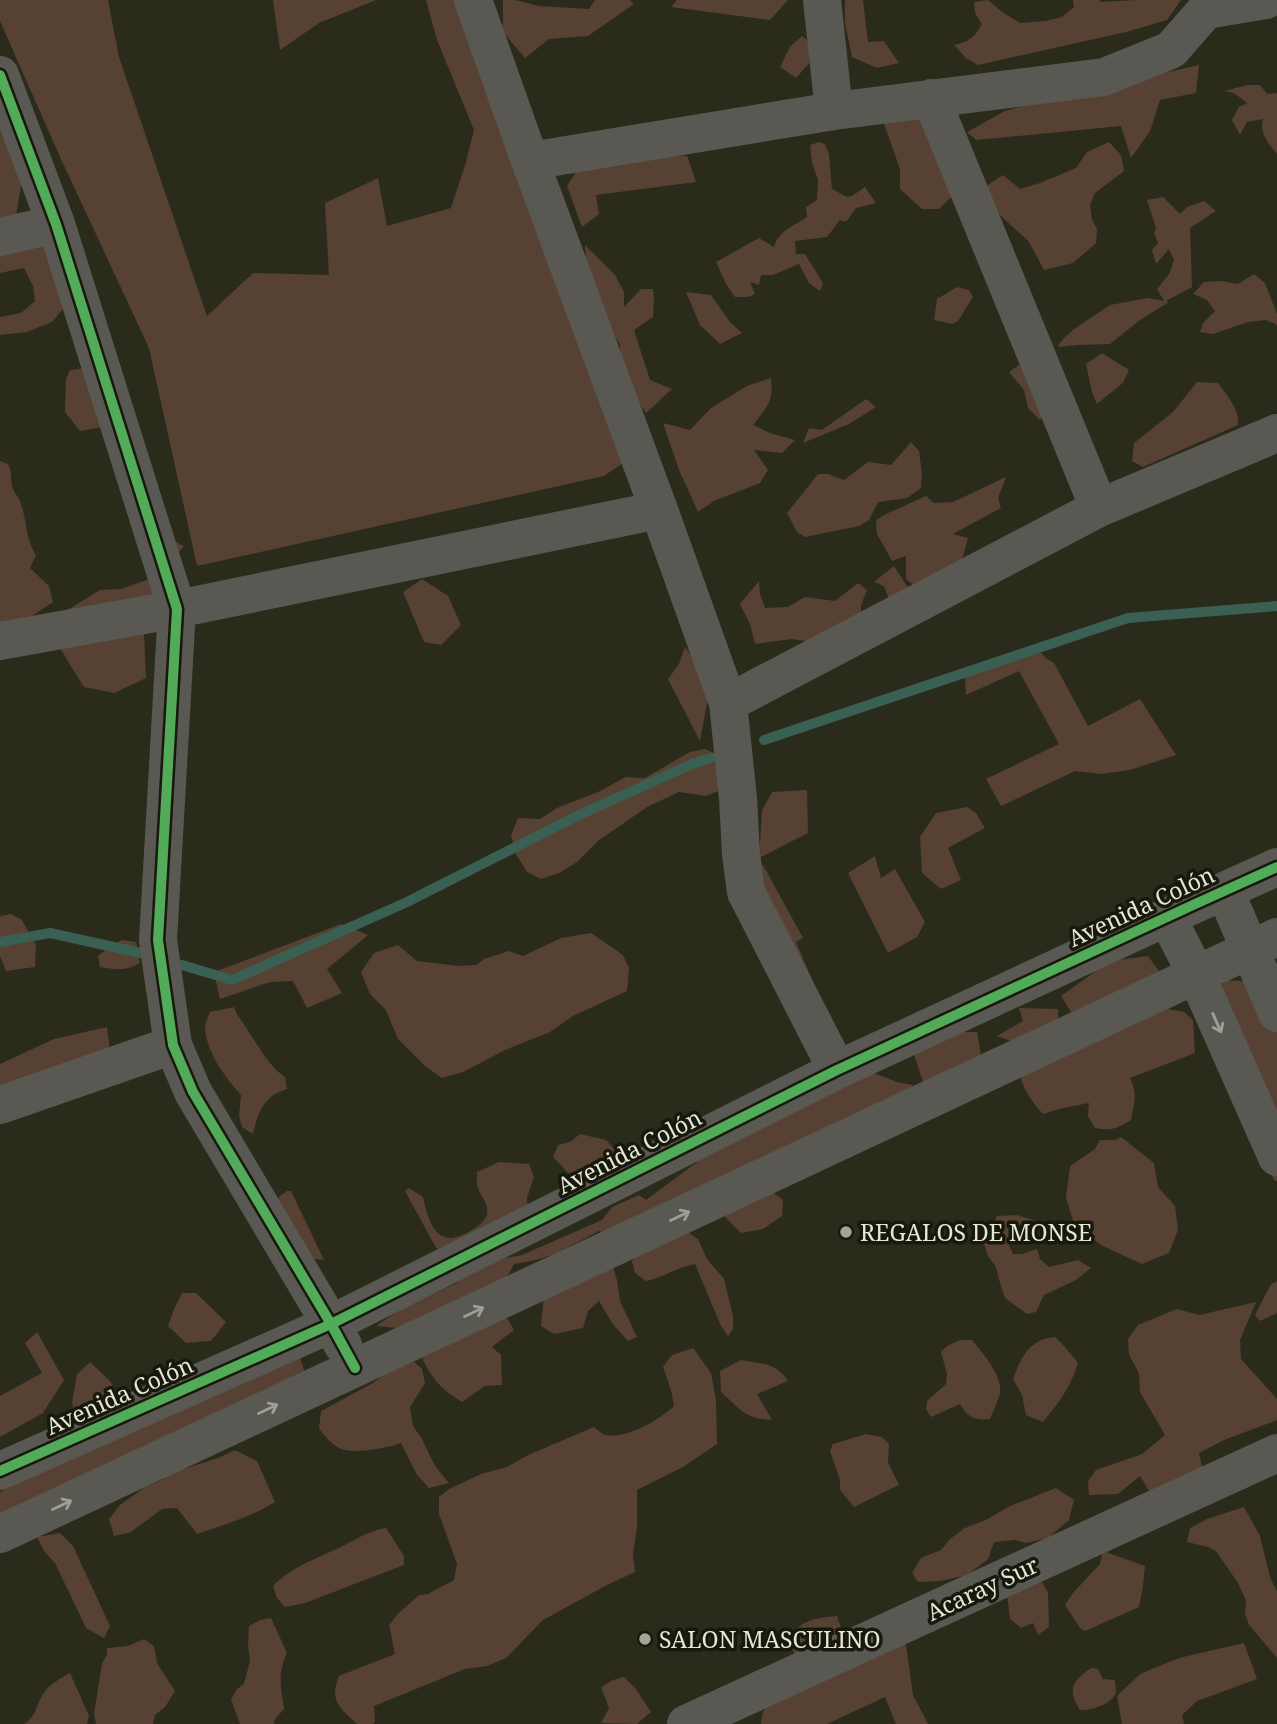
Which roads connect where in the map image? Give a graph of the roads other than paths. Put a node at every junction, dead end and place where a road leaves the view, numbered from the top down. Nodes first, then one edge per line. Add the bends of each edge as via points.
1 (474, 0) edge
2 (822, 0) edge
3 (1266, 0) edge
4 (1205, 5) edge
5 (0, 75) edge
6 (932, 98) junction
7 (834, 111) junction
8 (530, 161) junction
9 (56, 223) junction
10 (0, 237) edge
11 (1277, 433) edge
12 (1099, 508) junction
13 (659, 510) junction
14 (177, 609) junction
15 (0, 641) edge
16 (728, 703) junction
17 (1277, 867) edge
18 (1225, 891) junction
19 (1167, 917) junction
20 (1263, 943) edge
21 (1196, 974) junction
22 (1277, 1013) edge
23 (173, 1045) junction
24 (837, 1070) junction
25 (0, 1105) edge
26 (1277, 1157) edge
27 (331, 1324) junction
28 (355, 1368) junction
29 (1277, 1453) edge
30 (0, 1472) edge
31 (0, 1534) edge
32 (686, 1724) edge

1 - 8 street
2 - 7 street
3 - 4 street
4 - 6 street via 1171,50 1104,77
5 - 9 street
6 - 7 street
6 - 12 street
7 - 8 street
8 - 13 street
9 - 10 street
9 - 14 street
11 - 12 street
12 - 16 street
13 - 14 street
13 - 16 street
14 - 15 street
14 - 23 street via 158,940
16 - 24 street via 746,892
17 - 18 street, Avenida Colón
18 - 19 street, Avenida Colón
18 - 20 street
19 - 21 street
19 - 24 street, Avenida Colón
20 - 21 street
20 - 22 street
21 -> 26 street
28 -> 21 street
23 - 25 street
23 - 27 street via 194,1092
24 - 27 street, Avenida Colón
27 - 28 street
27 - 30 street, Avenida Colón
31 -> 28 street
29 - 32 street, Acaray Sur

